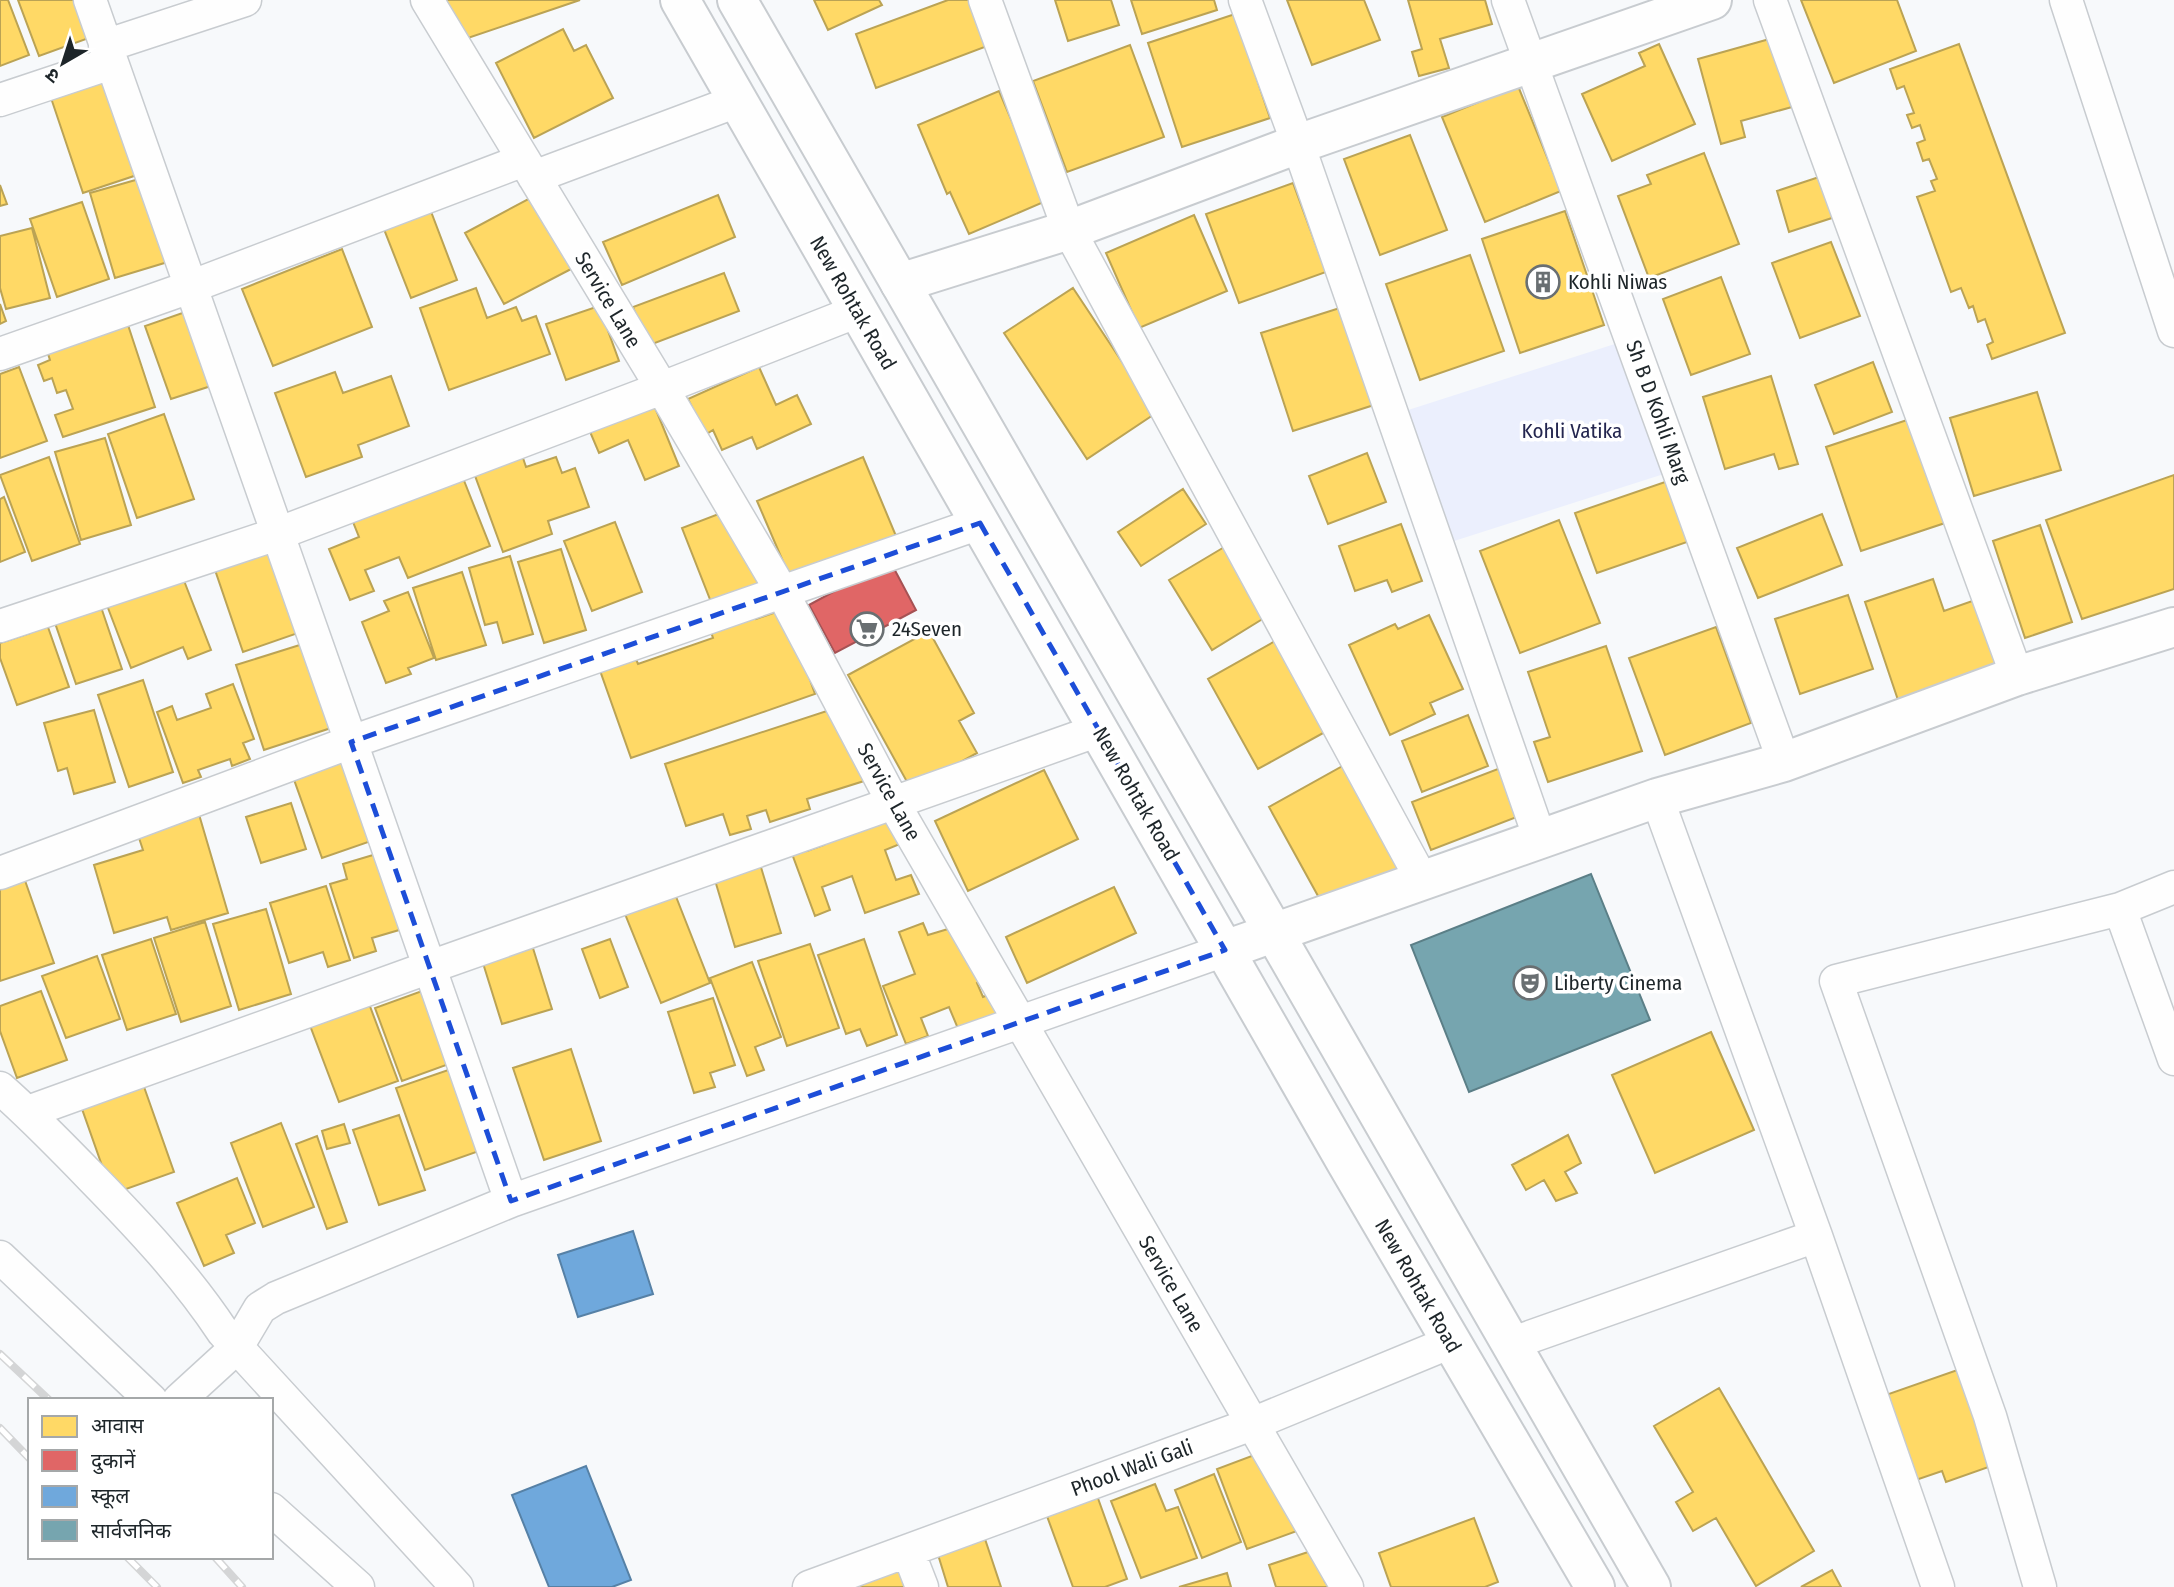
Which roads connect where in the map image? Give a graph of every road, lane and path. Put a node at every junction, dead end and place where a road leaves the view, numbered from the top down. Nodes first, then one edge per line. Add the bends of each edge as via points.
1 (90, 0) edge
2 (245, 0) edge
3 (427, 0) edge
4 (680, 0) edge
5 (737, 0) edge
6 (985, 0) edge
7 (1245, 0) edge
8 (1508, 0) edge
9 (1712, 0) edge
10 (1770, 0) edge
11 (2066, 0) edge
12 (108, 55) junction
13 (1531, 63) junction
14 (0, 100) edge
15 (737, 101) junction
16 (1298, 144) junction
17 (529, 169) junction
18 (1069, 230) junction
19 (900, 283) junction
20 (190, 287) junction
21 (858, 311) junction
22 (2174, 331) edge
23 (0, 354) edge
24 (662, 388) junction
25 (980, 523) junction
26 (277, 534) junction
27 (781, 590) junction
28 (0, 626) edge
29 (2174, 627) edge
30 (2017, 676) junction
31 (1099, 730) junction
32 (352, 742) junction
33 (1784, 762) junction
34 (1657, 798) junction
35 (894, 804) junction
36 (1540, 839) junction
37 (0, 873) edge
38 (1422, 880) junction
39 (2174, 887) edge
40 (2120, 909) junction
41 (1274, 932) junction
42 (1225, 950) junction
43 (430, 967) junction
44 (1019, 1022) junction
45 (2174, 1059) edge
46 (0, 1088) edge
47 (28, 1112) junction
48 (510, 1201) junction
49 (1816, 1236) junction
50 (0, 1257) edge
51 (1451, 1342) junction
52 (1510, 1345) junction
53 (237, 1347) junction
54 (149, 1398) edge
55 (181, 1398) edge
56 (1252, 1424) junction
57 (273, 1511) edge
58 (908, 1550) junction
59 (358, 1587) edge
60 (457, 1587) edge
61 (809, 1587) edge
62 (922, 1587) edge
63 (1347, 1587) edge
64 (1595, 1587) edge
65 (1651, 1587) edge
66 (1938, 1587) edge
67 (2040, 1587) edge

1 - 12 street
2 - 12 street
3 - 17 street, Service Lane
4 - 15 main road, New Rohtak Road
5 - 19 main road
6 - 18 street
7 - 16 street
8 - 13 street, Sh B D Kohli Marg
9 - 13 main road
10 - 30 street
11 - 22 street
12 - 14 street
12 - 20 street
13 - 16 main road
13 - 33 street, Sh B D Kohli Marg
15 - 17 street
15 - 21 main road, New Rohtak Road
16 - 18 main road
16 - 36 street
17 - 20 street
17 - 24 street, Service Lane
18 - 19 main road
18 - 38 street
19 - 41 main road
20 - 23 street
20 - 26 street
21 - 24 street
21 - 25 main road, New Rohtak Road
24 - 26 street
24 - 27 street, Service Lane
25 - 27 street
25 - 31 main road, New Rohtak Road
26 - 28 street
26 - 32 street
27 - 32 street
27 - 35 street, Service Lane
29 - 30 main road
30 - 33 main road
31 - 35 street
31 - 42 main road, New Rohtak Road
32 - 37 street
32 - 43 street
33 - 34 main road
34 - 36 main road
34 - 49 street
35 - 43 street
35 - 44 street, Service Lane
36 - 38 main road
38 - 41 main road
39 - 40 street
40 - 45 street
40 - 67 street via 1836,981 1990,1416
41 - 42 main road
41 - 52 main road
42 - 44 street
42 - 51 main road, New Rohtak Road
43 - 47 street
43 - 48 street
44 - 48 street
44 - 56 street, Service Lane
46 - 47 street
47 - 53 street via 140,1227
48 - 53 street via 276,1298 260,1307
49 - 52 street
49 - 66 street
50 - 54 street
51 - 56 street, Phool Wali Gali
51 - 64 main road, New Rohtak Road
52 - 65 main road
53 - 55 street
53 - 60 street
56 - 58 street, Phool Wali Gali
56 - 63 street, Service Lane
57 - 59 street
58 - 61 street, Phool Wali Gali
58 - 62 street

